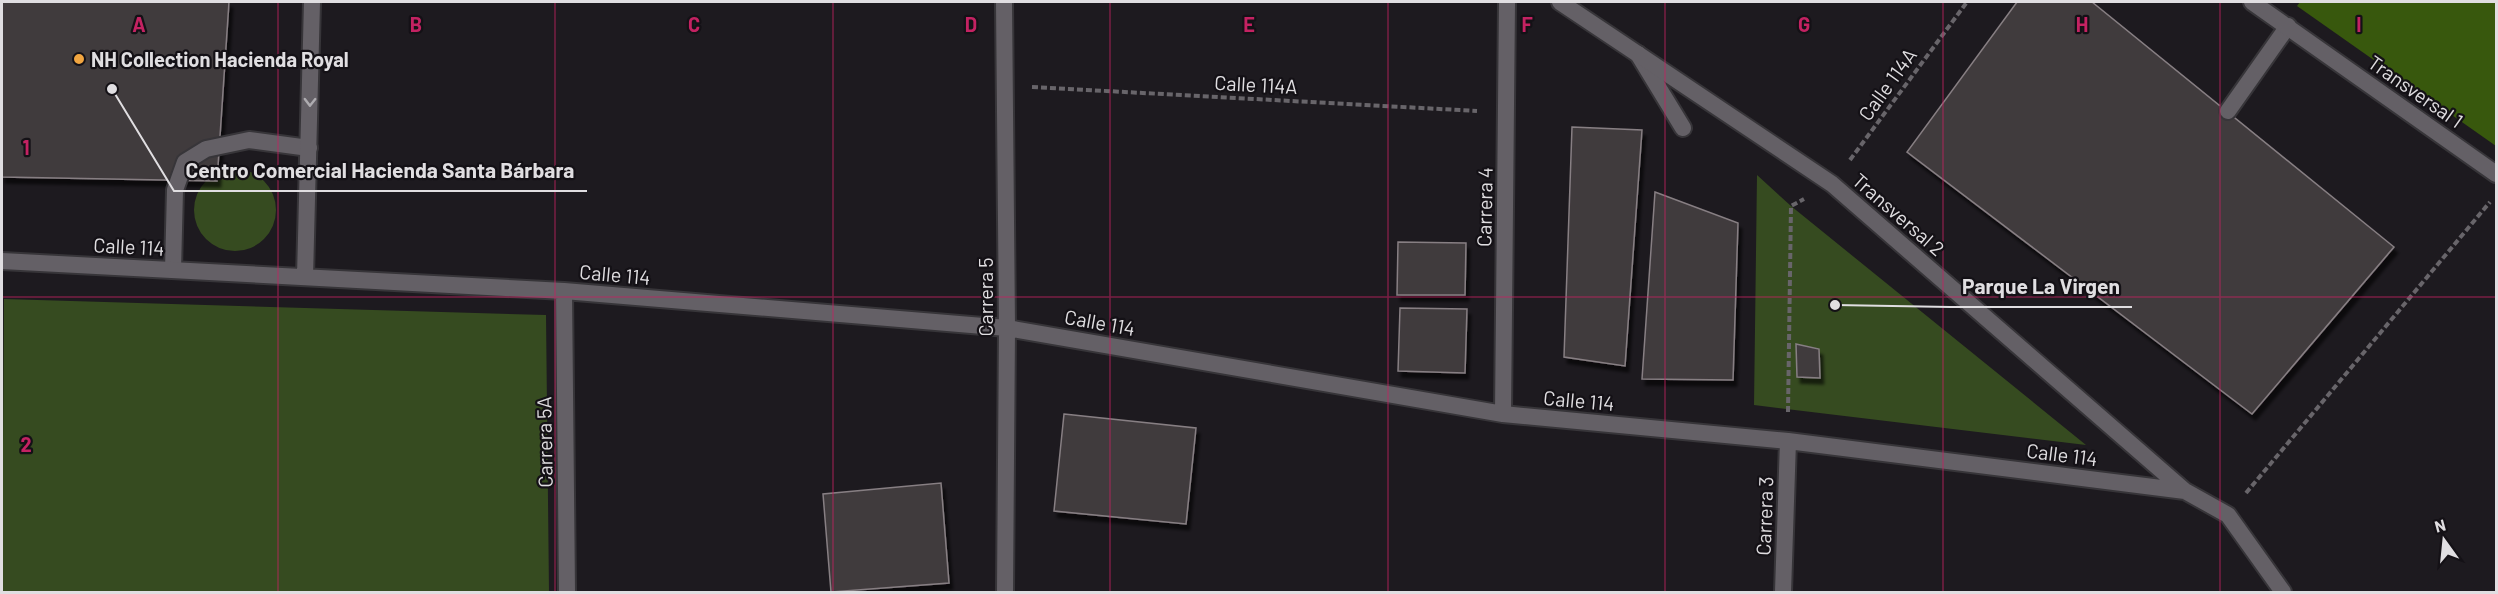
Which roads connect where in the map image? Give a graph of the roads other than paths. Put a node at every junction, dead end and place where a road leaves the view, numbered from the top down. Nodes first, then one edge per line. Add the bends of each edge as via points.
1 (312, 2) edge
2 (1004, 2) edge
3 (1507, 2) edge
4 (1560, 2) edge
5 (2252, 2) edge
6 (2288, 26) junction
7 (1638, 54) junction
8 (2228, 111) dead end
9 (1683, 128) dead end
10 (309, 148) junction
11 (2496, 174) edge
12 (2, 261) edge
13 (173, 270) junction
14 (305, 277) junction
15 (564, 291) junction
16 (1007, 328) junction
17 (1503, 414) junction
18 (1788, 441) junction
19 (2186, 491) junction
20 (567, 592) edge
21 (1005, 592) edge
22 (1783, 592) edge
23 (2283, 592) edge

1 -> 10 street
2 - 16 street, Carrera 5
3 - 17 street, Carrera 4
4 - 7 street, Transversal 2
5 - 6 street, Transversal 1
6 - 8 street
6 - 11 street, Transversal 1
7 - 9 street
7 - 19 street, Transversal 2 via 1832,184
10 - 13 street via 249,140 206,149 184,162 175,190
10 - 14 street
12 - 13 street, Calle 114
13 - 14 street, Calle 114
14 - 15 street, Calle 114
15 - 16 street, Calle 114
15 - 20 street, Carrera 5A
16 - 17 street, Calle 114
16 - 21 street, Carrera 5
17 - 18 street, Calle 114
18 - 19 street, Calle 114
18 - 22 street, Carrera 3
19 - 23 street, Transversal 2 via 2228,515

